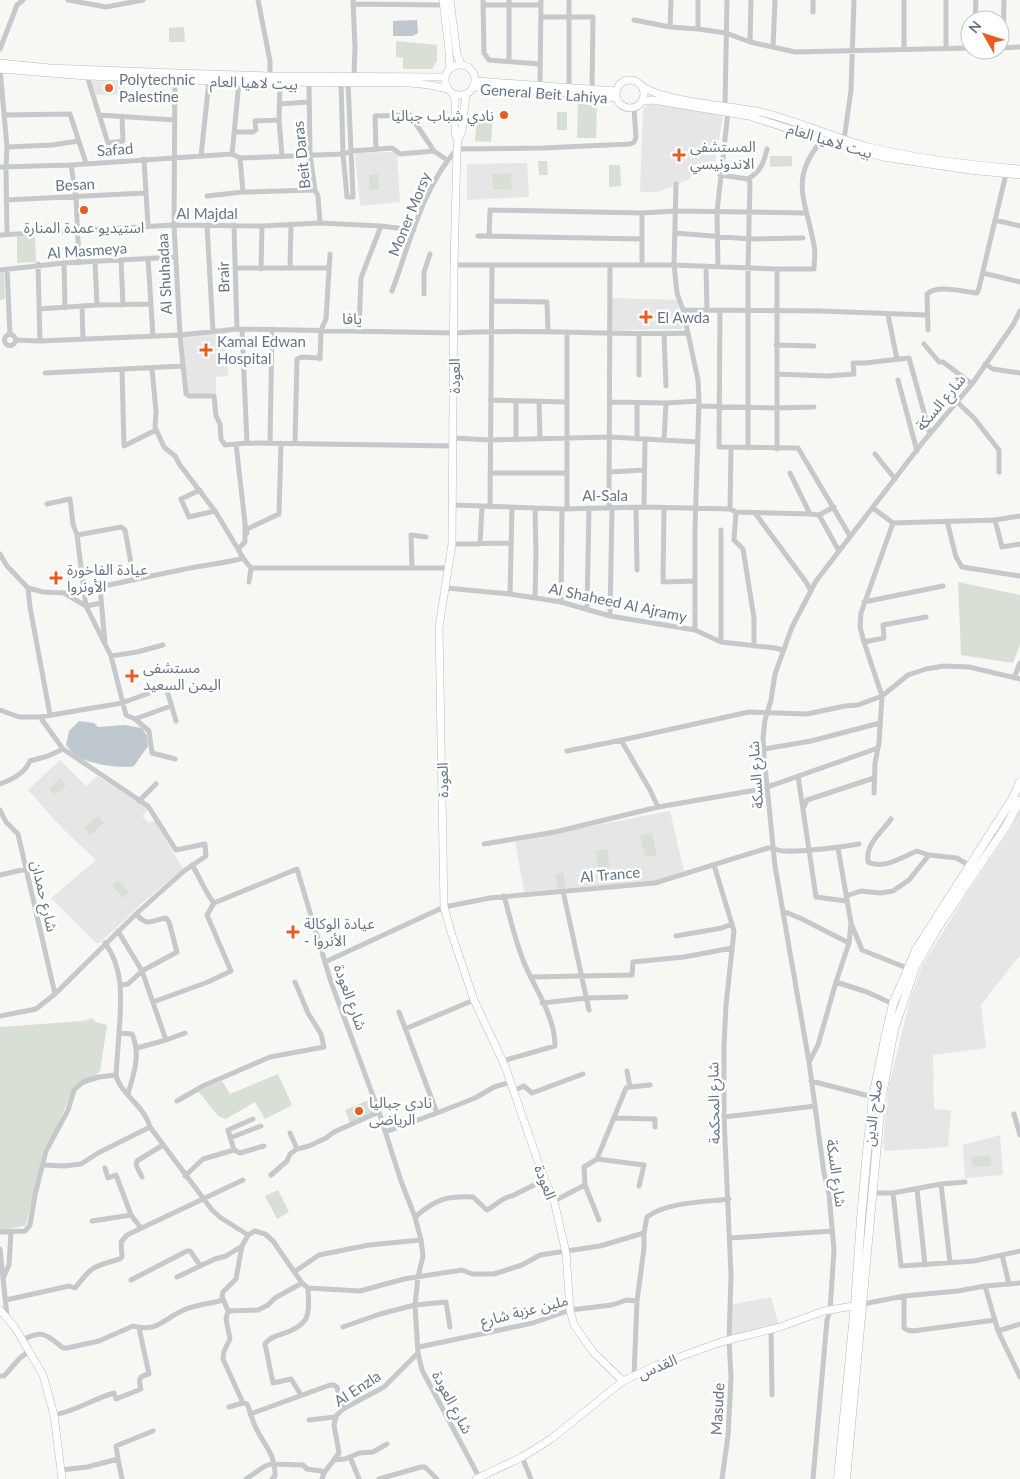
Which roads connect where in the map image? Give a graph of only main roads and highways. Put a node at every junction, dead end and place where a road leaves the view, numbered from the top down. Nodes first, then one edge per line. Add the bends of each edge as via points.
1 (450, 0) edge
2 (443, 3) edge
3 (0, 63) edge
4 (461, 64) junction
5 (450, 68) junction
6 (0, 69) edge
7 (175, 76) junction
8 (445, 77) junction
9 (346, 78) junction
10 (474, 85) junction
11 (642, 86) junction
12 (450, 91) junction
13 (466, 94) junction
14 (616, 94) junction
15 (642, 101) junction
16 (727, 110) junction
17 (458, 140) junction
18 (1020, 169) edge
19 (1020, 175) edge
20 (1020, 782) edge
21 (1020, 801) edge
22 (859, 1305) junction
23 (0, 1310) edge
24 (623, 1381) junction
25 (477, 1478) edge
26 (62, 1479) edge
27 (838, 1479) edge
28 (846, 1479) edge

1 - 4 main road
2 - 5 main road
3 - 7 main road, بيت لاهيا العام
4 - 5 main road
4 - 10 main road via 472,69
5 - 8 main road
6 - 7 main road, بيت لاهيا العام via 87,76
7 - 9 main road, بيت لاهيا العام
7 - 9 main road, بيت لاهيا العام via 280,83
8 - 9 main road, بيت لاهيا العام
8 - 12 main road
9 - 12 main road, بيت لاهيا العام via 430,84
10 - 13 main road
10 - 14 main road, General Beit Lahiya via 591,95
10 - 14 main road, General Beit Lahiya via 592,88
11 - 14 main road via 636,81 626,80 619,84
11 - 15 main road
11 - 16 main road via 662,95
12 - 13 main road
12 - 17 main road, العودة via 455,98 455,134
13 - 17 main road, العودة
14 - 15 main road via 623,106 634,108
15 - 16 main road, بيت لاهيا العام
16 - 18 main road via 757,111 844,140 903,154
16 - 19 main road, بيت لاهيا العام via 866,153 924,164
17 - 24 main road, العودة via 454,265 454,505 452,544 439,628 444,907 474,1000 511,1082 554,1201 566,1253 574,1325 594,1353
20 - 22 highway, صلاح الدين via 916,950 893,1004 873,1098 861,1219
21 - 22 highway, صلاح الدين via 914,968 894,1029 881,1100
22 - 24 main road, القدس via 729,1340 657,1365
22 - 27 highway, صلاح الدين
22 - 28 highway, صلاح الدين
23 - 26 main road via 23,1340 43,1375 54,1414
24 - 25 main road, القدس via 559,1434 522,1457

